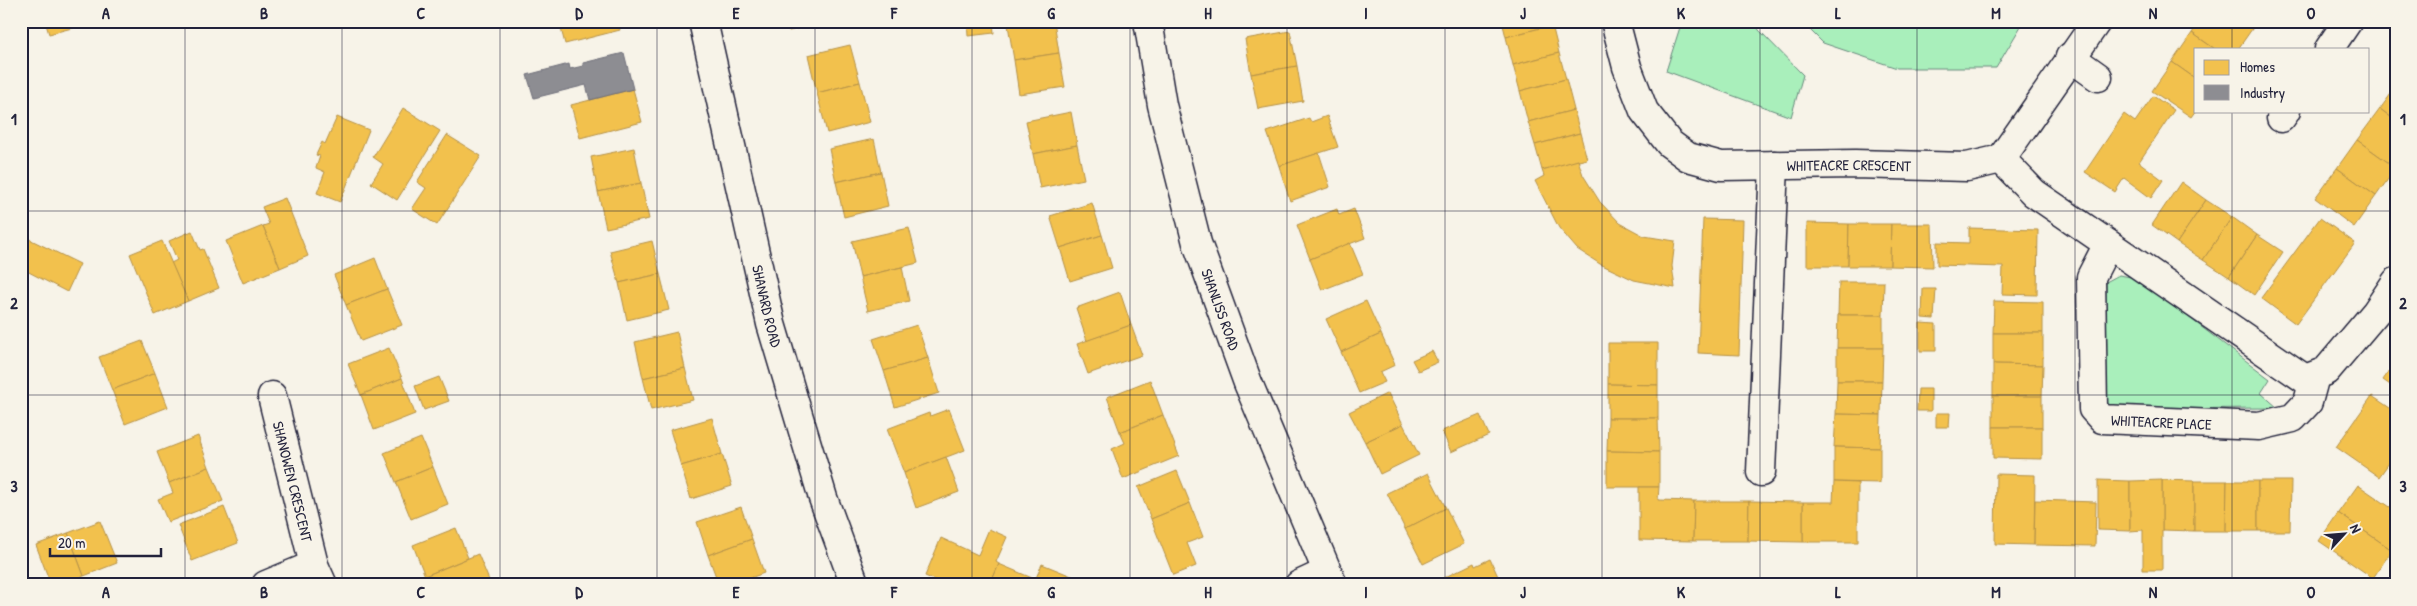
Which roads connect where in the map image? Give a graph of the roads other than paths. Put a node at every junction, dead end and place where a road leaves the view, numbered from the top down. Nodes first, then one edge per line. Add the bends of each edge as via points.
1 (703, 21) edge
2 (1148, 21) edge
3 (1615, 21) edge
4 (2097, 21) edge
5 (2348, 21) edge
6 (2330, 48) edge
7 (2070, 57) junction
8 (2098, 77) dead end
9 (2001, 159) junction
10 (1774, 165) junction
11 (2108, 244) junction
12 (2396, 282) edge
13 (2315, 376) junction
14 (272, 396) dead end
15 (1761, 472) dead end
16 (319, 575) edge
17 (1330, 578) edge
18 (266, 585) edge
19 (855, 585) edge
20 (1299, 585) edge

1 - 19 street, SHANARD ROAD via 771,324 823,498
2 - 17 street, SHANLISS ROAD via 1162,105 1197,243 1248,383
3 - 10 street, WHITEACRE CRESCENT via 1627,67 1644,111 1669,143 1688,157 1721,166
4 - 7 street
5 - 6 street
7 - 8 street
7 - 9 street
9 - 10 street, WHITEACRE CRESCENT via 1967,167
9 - 11 street via 2034,192
10 - 15 street
11 - 13 street via 2305,379
11 - 13 street, WHITEACRE PLACE via 2091,277 2093,409 2102,419 2259,426 2293,418 2308,402
12 - 13 street via 2376,312 2326,371
14 - 16 street, SHANOWEN CRESCENT
16 - 18 street, SHANOWEN CRESCENT
17 - 20 street

